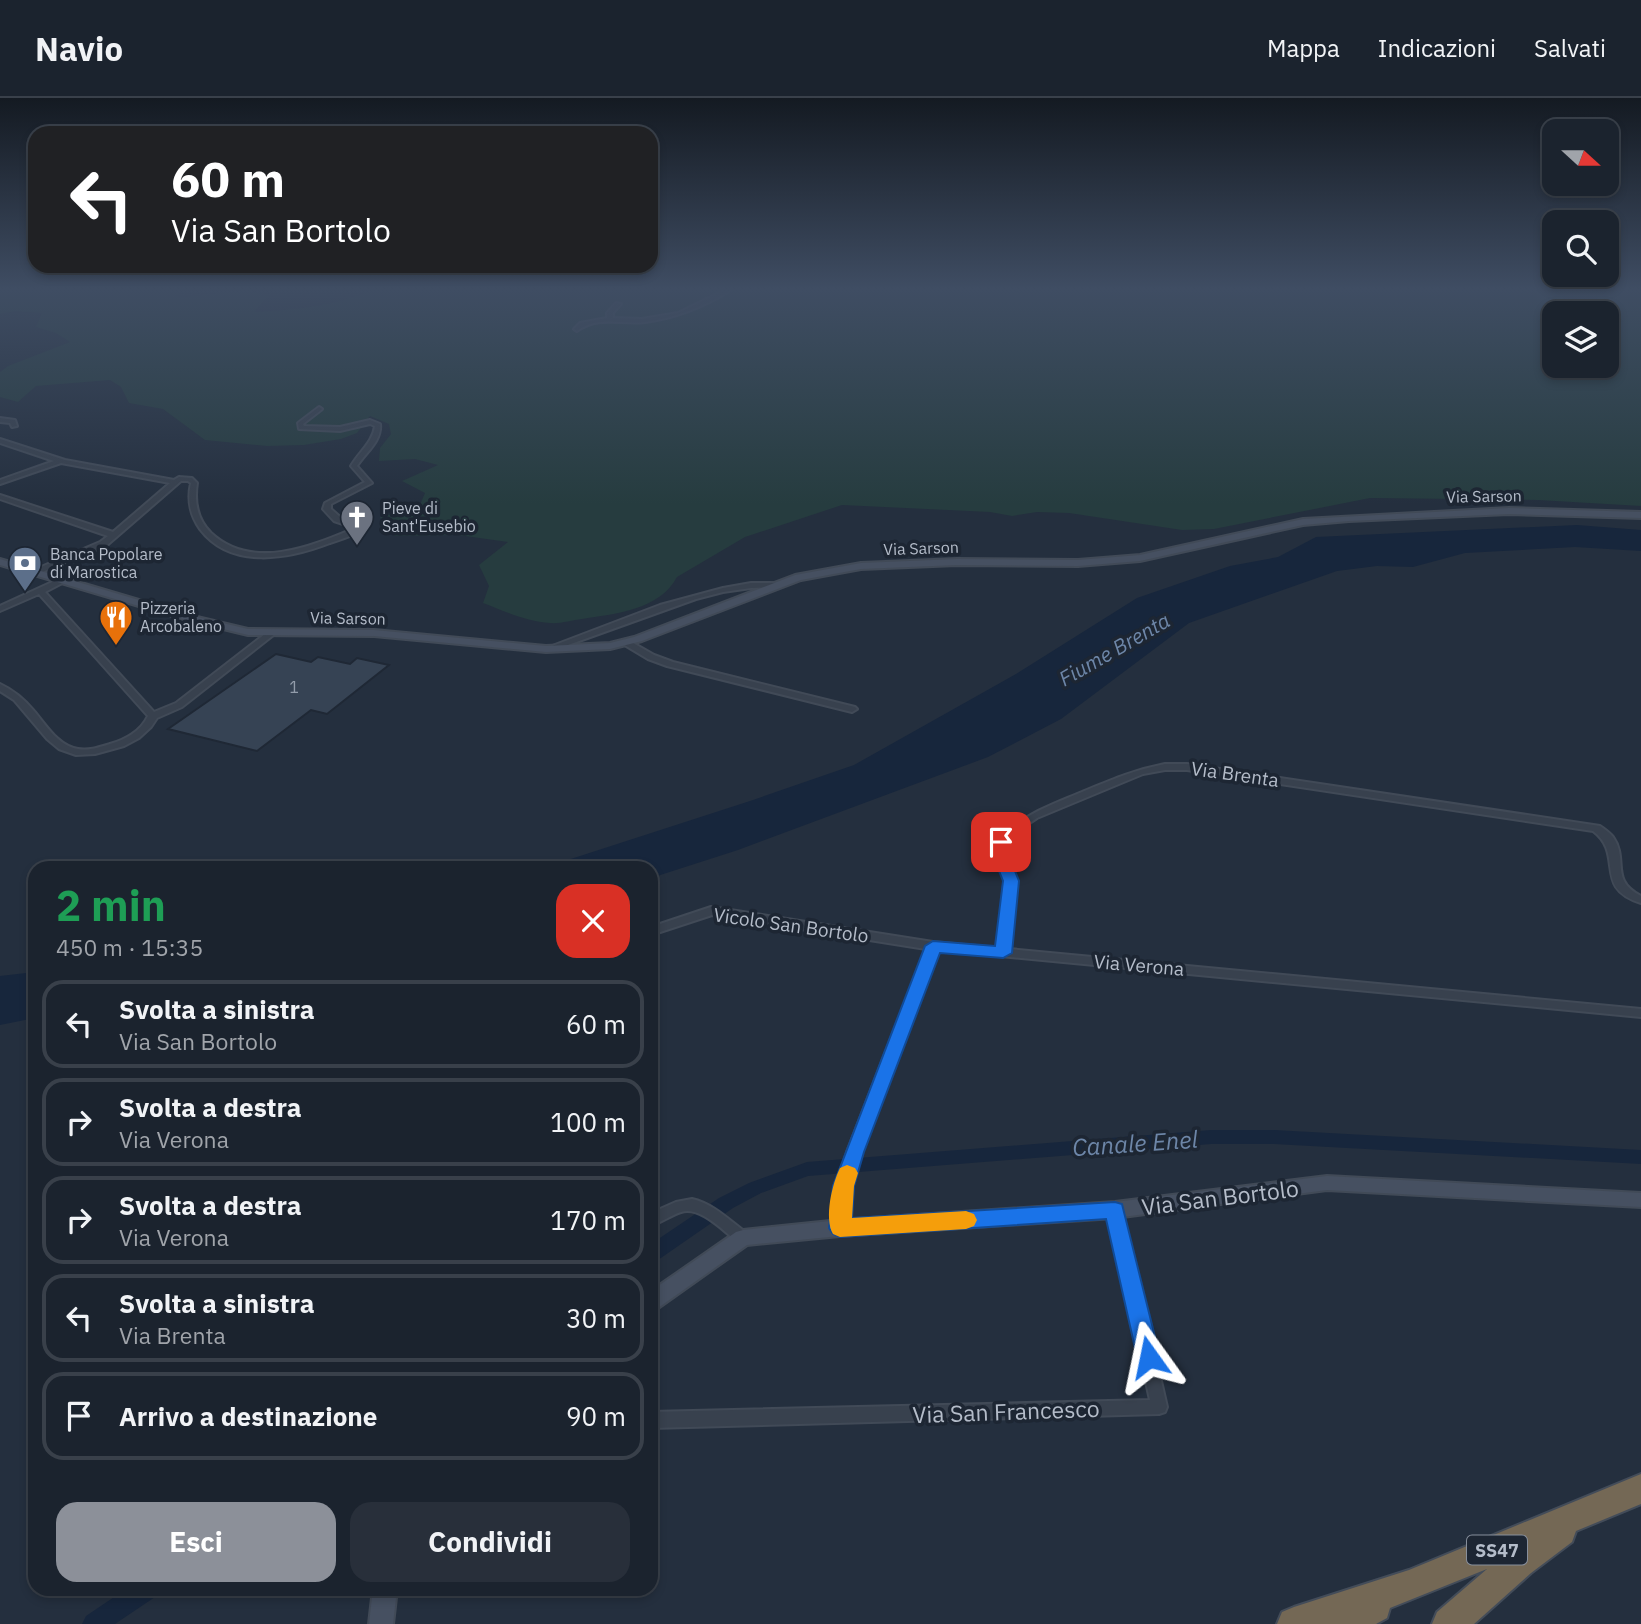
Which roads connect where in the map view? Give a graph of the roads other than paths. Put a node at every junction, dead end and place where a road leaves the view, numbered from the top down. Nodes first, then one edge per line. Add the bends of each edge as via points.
1 (319, 408) dead end
2 (0, 421) edge
3 (15, 426) dead end
4 (0, 441) edge
5 (59, 461) junction
6 (0, 482) edge
7 (175, 482) junction
8 (0, 497) edge
9 (1641, 515) edge
10 (114, 535) junction
11 (0, 562) edge
12 (37, 572) junction
13 (64, 580) junction
14 (775, 585) junction
15 (40, 591) junction
16 (0, 609) edge
17 (272, 633) junction
18 (626, 642) junction
19 (551, 649) junction
20 (0, 687) edge
21 (852, 709) dead end
22 (153, 716) junction
23 (1641, 900) edge
24 (658, 928) edge
25 (933, 946) junction
26 (1003, 953) junction
27 (1641, 1013) edge
28 (1641, 1200) edge
29 (1115, 1210) junction
30 (658, 1216) edge
31 (840, 1228) junction
32 (743, 1238) junction
33 (658, 1297) edge
34 (658, 1420) edge
35 (1641, 1489) edge
36 (1585, 1514) junction
37 (1409, 1586) junction
38 (384, 1596) edge
39 (381, 1624) edge
40 (1294, 1624) edge
41 (1344, 1624) edge
42 (1449, 1624) edge

1 - 7 street via 301,428 378,425 375,440 354,466 369,483 328,503 327,509 337,519 361,528 299,550 255,556 232,552 216,545 195,518 194,482
2 - 3 street via 13,421
4 - 5 street
5 - 6 street
5 - 7 street
7 - 10 street
8 - 10 street
9 - 14 street, Via Sarson via 1472,511 1303,522 1140,558 1078,563 901,563 821,573
10 - 12 street via 86,553
11 - 12 street, Via Sarson
12 - 13 street, Via Sarson
13 - 15 street
13 - 17 street, Via Sarson via 219,626
14 - 18 street, Via Sarson
14 - 19 street via 698,597
15 - 16 street
15 - 22 street
17 - 19 street, Via Sarson via 374,633
17 - 22 street via 179,705
18 - 19 street, Via Sarson
18 - 21 street via 670,664
20 - 22 street via 15,695 59,748 73,752 108,749 128,741 143,731
23 - 26 street, Via Brenta via 1628,895 1618,882 1609,840 1596,828 1166,767 1140,772 1033,816 1001,842 1011,881
24 - 25 street, Vicolo San Bortolo via 711,911
25 - 26 street, Via Verona
25 - 31 street via 854,1152 843,1186
26 - 27 street, Via Verona
28 - 29 street, Via San Bortolo via 1327,1183
29 - 31 street, Via San Bortolo
29 - 34 street, Via San Francesco via 1159,1407
30 - 32 street via 678,1204 697,1203
31 - 32 street, Via San Bortolo
32 - 33 street, Via San Bortolo
35 - 36 highway, SS47
36 - 37 highway, SS47
36 - 42 highway via 1520,1562
37 - 40 highway, SS47
37 - 41 highway, SS47
38 - 39 street

